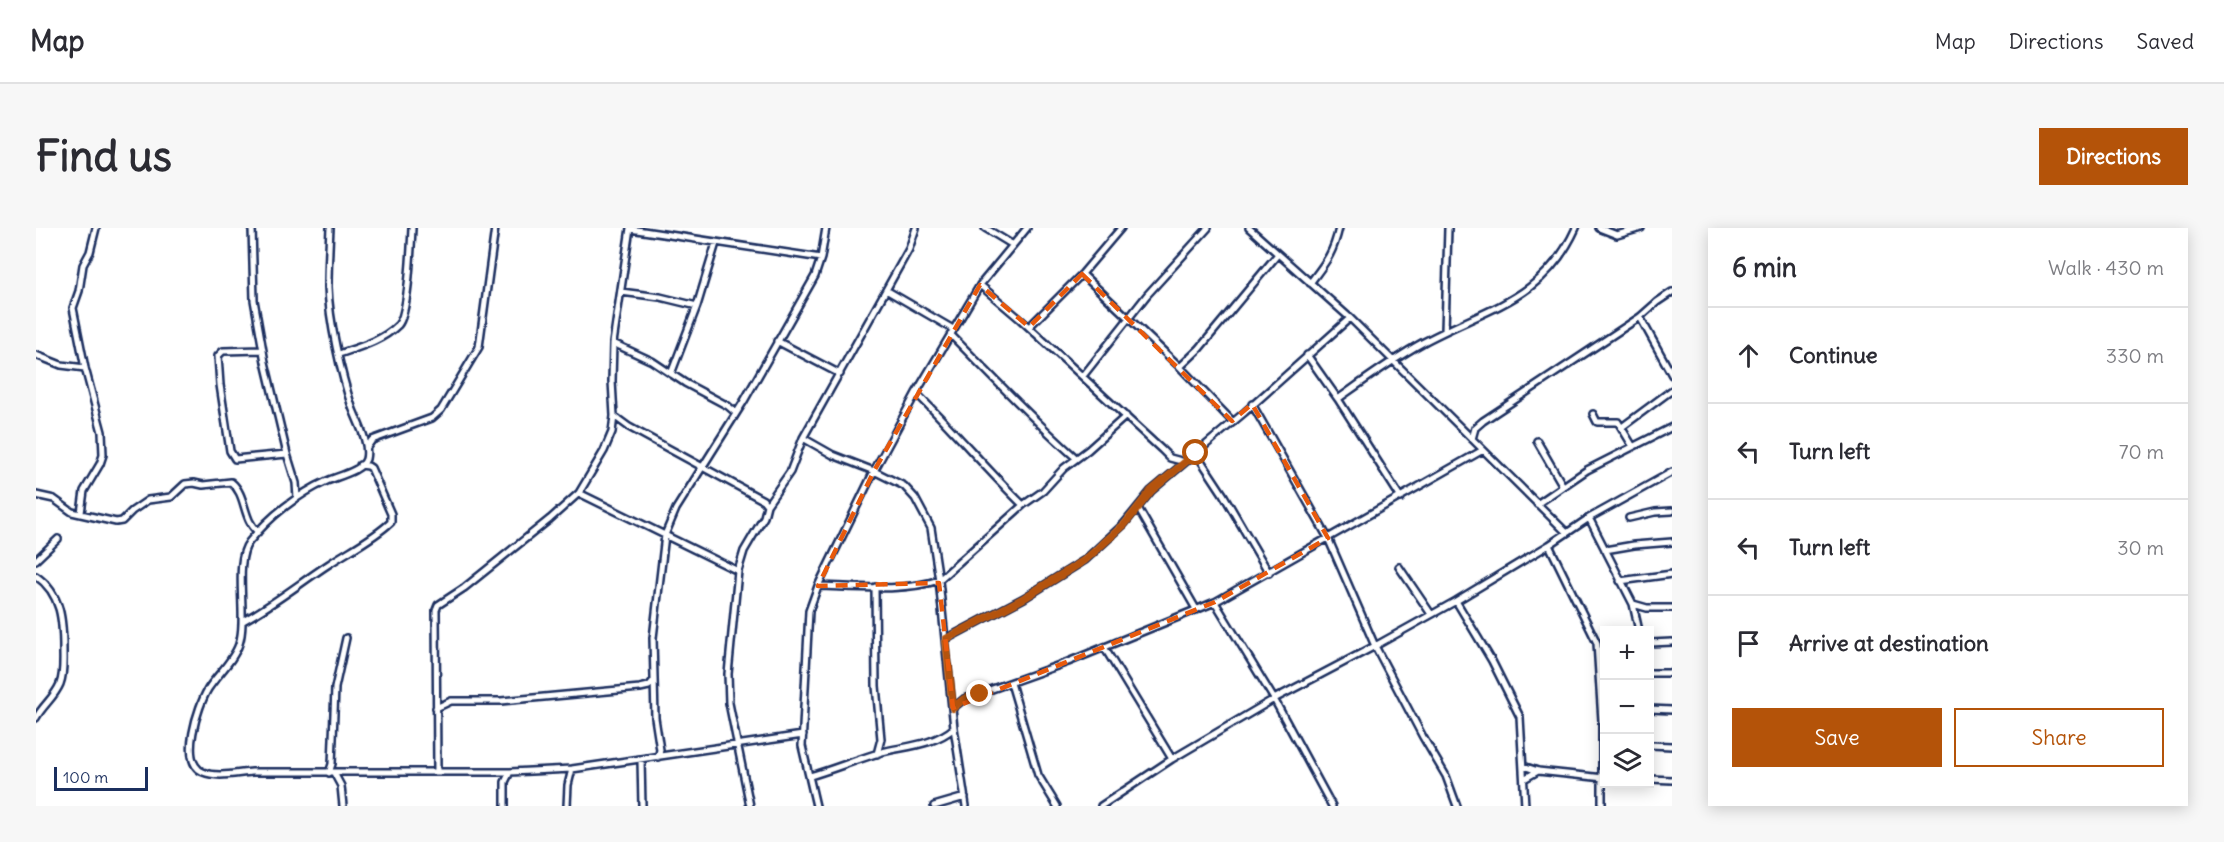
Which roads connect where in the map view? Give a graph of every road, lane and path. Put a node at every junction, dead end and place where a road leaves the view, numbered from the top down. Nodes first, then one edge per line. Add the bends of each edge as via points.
1 (96, 228) edge
2 (252, 228) edge
3 (330, 228) edge
4 (412, 228) edge
5 (495, 228) edge
6 (630, 228) edge
7 (826, 228) edge
8 (916, 228) edge
9 (985, 228) edge
10 (1027, 228) edge
11 (1121, 228) edge
12 (1208, 228) edge
13 (1249, 228) edge
14 (1339, 228) edge
15 (1448, 228) edge
16 (1576, 228) edge
17 (1599, 228) edge
18 (1641, 228) edge
19 (716, 243) junction
20 (1013, 245) junction
21 (1278, 254) junction
22 (821, 258) junction
23 (1082, 274) junction
24 (1311, 283) junction
25 (980, 285) junction
26 (886, 290) junction
27 (621, 292) junction
28 (1672, 292) edge
29 (697, 306) junction
30 (1640, 317) junction
31 (1350, 318) junction
32 (1129, 319) junction
33 (1029, 327) junction
34 (1445, 331) junction
35 (952, 332) junction
36 (777, 341) junction
37 (613, 343) junction
38 (262, 350) junction
39 (339, 354) junction
40 (1307, 354) junction
41 (36, 355) edge
42 (1393, 360) junction
43 (1180, 367) junction
44 (85, 368) junction
45 (671, 374) junction
46 (840, 374) junction
47 (1083, 375) junction
48 (1672, 375) edge
49 (1672, 390) edge
50 (916, 393) junction
51 (1338, 399) junction
52 (1252, 404) junction
53 (736, 413) junction
54 (1593, 414) dead end
55 (614, 416) junction
56 (1126, 416) junction
57 (1232, 421) junction
58 (1622, 427) junction
59 (1672, 427) edge
60 (803, 438) junction
61 (1472, 439) junction
62 (1537, 441) dead end
63 (1632, 445) junction
64 (367, 447) junction
65 (1483, 450) junction
66 (1196, 453) junction
67 (287, 454) junction
68 (1076, 458) junction
69 (1185, 462) junction
70 (360, 465) junction
71 (704, 467) junction
72 (874, 471) junction
73 (1672, 472) edge
74 (1563, 486) junction
75 (579, 493) junction
76 (36, 495) edge
77 (297, 498) junction
78 (1401, 498) junction
79 (1537, 504) junction
80 (767, 505) junction
81 (1023, 505) junction
82 (1138, 508) junction
83 (1672, 511) edge
84 (81, 513) junction
85 (1589, 518) junction
86 (1629, 518) dead end
87 (258, 532) junction
88 (1566, 532) junction
89 (665, 535) junction
90 (1328, 538) junction
91 (58, 539) dead end
92 (1672, 542) edge
93 (1549, 545) junction
94 (1605, 550) junction
95 (36, 560) edge
96 (1399, 567) dead end
97 (738, 571) junction
98 (1269, 573) junction
99 (1672, 574) edge
100 (36, 576) edge
101 (939, 580) junction
102 (1620, 581) junction
103 (818, 586) junction
104 (875, 587) junction
105 (1456, 601) junction
106 (1215, 602) junction
107 (1633, 604) junction
108 (1672, 608) edge
109 (1196, 609) junction
110 (1431, 614) junction
111 (243, 621) junction
112 (1638, 626) edge
113 (346, 638) dead end
114 (946, 639) junction
115 (1672, 642) edge
116 (1654, 643) edge
117 (1376, 646) junction
118 (1104, 647) junction
119 (1654, 673) edge
120 (1672, 673) edge
121 (1601, 680) edge
122 (654, 681) junction
123 (1011, 683) junction
124 (1274, 699) junction
125 (436, 708) junction
126 (953, 708) junction
127 (1654, 709) edge
128 (1672, 710) edge
129 (36, 718) edge
130 (954, 728) junction
131 (803, 735) junction
132 (737, 744) junction
133 (1654, 745) edge
134 (1672, 746) edge
135 (877, 754) junction
136 (658, 757) junction
137 (1172, 759) junction
138 (641, 760) junction
139 (1523, 766) junction
140 (572, 769) junction
141 (1538, 771) junction
142 (437, 772) junction
143 (510, 772) junction
144 (331, 773) junction
145 (810, 776) junction
146 (1600, 777) edge
147 (1524, 779) junction
148 (1654, 779) edge
149 (1672, 780) edge
150 (1603, 788) edge
151 (965, 797) junction
152 (1331, 804) edge
153 (343, 806) edge
154 (504, 806) edge
155 (567, 806) edge
156 (642, 806) edge
157 (750, 806) edge
158 (816, 806) edge
159 (934, 806) edge
160 (966, 806) edge
161 (1057, 806) edge
162 (1101, 806) edge
163 (1324, 806) edge
164 (1457, 806) edge
165 (1525, 806) edge
166 (1602, 806) edge

1 - 44 street via 73,308
2 - 38 street via 254,300
3 - 39 street via 328,288
4 - 39 street via 402,320 384,336
5 - 64 street via 479,346 441,410 432,418 372,440
6 - 19 street
6 - 27 street
7 - 22 street
8 - 26 street
9 - 20 street
10 - 20 street
11 - 23 street
12 - 32 street
13 - 21 street
14 - 24 street via 1330,257
15 - 34 street
16 - 34 street via 1560,258 1538,282 1503,305
17 - 18 street via 1611,235
19 - 22 street
19 - 29 street
20 - 25 street
21 - 24 street
21 - 43 street
22 - 36 street via 815,276
23 - 32 street
23 - 33 street
24 - 31 street
25 - 33 street
25 - 35 street
26 - 35 street
26 - 46 street
27 - 29 street
27 - 37 street
28 - 30 street
29 - 45 street
30 - 48 street
30 - 61 street via 1483,421 1475,428
31 - 40 street
31 - 42 street
32 - 43 street
32 - 47 street
33 - 47 street
34 - 42 street
35 - 50 street
35 - 68 street via 1035,422
36 - 46 street
36 - 53 street
37 - 45 street
37 - 55 street
38 - 67 street
38 - 67 street via 223,351 218,356 230,451 235,459
39 - 64 street via 349,398
40 - 51 street
40 - 52 street
41 - 44 street via 61,365
42 - 51 street
42 - 61 street
43 - 57 street
44 - 84 street via 102,432 103,455 84,491
45 - 53 street
46 - 60 street
47 - 56 street
49 - 58 street
50 - 72 street
50 - 81 street
51 - 78 street
52 - 57 street
52 - 90 street
53 - 71 street
54 - 58 street via 1598,422 1615,421
55 - 71 street
55 - 75 street via 604,451
56 - 68 street
56 - 69 street via 1170,458
57 - 66 street
58 - 63 street
59 - 63 street
60 - 72 street
60 - 80 street via 790,472
61 - 65 street
62 - 74 street
63 - 74 street
64 - 70 street via 366,459
65 - 78 street
65 - 79 street
66 - 69 street
66 - 98 street
67 - 77 street
68 - 81 street
69 - 82 street via 1151,491
70 - 77 street
70 - 111 street via 370,468 391,522 364,544
71 - 80 street
71 - 89 street via 676,509
72 - 101 street via 904,486 924,512 931,528
72 - 103 street
73 - 85 street
74 - 79 street
75 - 89 street
75 - 125 street via 438,605
76 - 84 street
77 - 87 street
78 - 90 street
79 - 88 street
80 - 97 street
81 - 101 street
82 - 109 street
82 - 114 street via 1085,560
83 - 86 street
84 - 87 street via 122,521 142,503 171,497 185,484 228,481 236,486 250,525
85 - 88 street
85 - 94 street
87 - 111 street via 247,544 242,558
88 - 93 street
89 - 97 street
89 - 122 street via 653,638
90 - 98 street
90 - 117 street
91 - 95 street
92 - 94 street
93 - 105 street
93 - 121 street via 1598,643
94 - 102 street
96 - 110 street
97 - 132 street via 728,674
98 - 106 street
99 - 102 street
100 - 129 street via 51,590 60,607 63,658 61,681
101 - 104 street
101 - 114 street
102 - 107 street
103 - 104 street
103 - 131 street via 809,611
104 - 135 street via 881,739
105 - 110 street
105 - 139 street via 1520,717
106 - 109 street
106 - 124 street
107 - 108 street
107 - 112 street
109 - 118 street
110 - 117 street
111 - 144 street via 239,646 200,704 194,725 192,762 202,772 217,775
113 - 144 street via 335,688
114 - 126 street
115 - 116 street
117 - 124 street
117 - 164 street via 1446,776
118 - 123 street
118 - 137 street
119 - 120 street
122 - 125 street via 640,688 501,701 451,701
122 - 136 street
123 - 126 street via 964,699
123 - 161 street via 1038,775
124 - 137 street
124 - 152 street
125 - 142 street
126 - 130 street
127 - 128 street
130 - 135 street via 942,737
130 - 151 street
131 - 132 street
131 - 145 street
132 - 136 street
132 - 157 street
133 - 134 street
135 - 145 street
136 - 138 street
137 - 162 street
138 - 140 street
138 - 156 street
139 - 141 street
139 - 147 street
140 - 143 street
140 - 155 street via 568,776
141 - 146 street
141 - 147 street
142 - 143 street
142 - 144 street
143 - 154 street
144 - 153 street via 341,786
145 - 158 street
147 - 165 street
148 - 149 street
150 - 166 street
151 - 159 street
151 - 160 street
152 - 163 street

